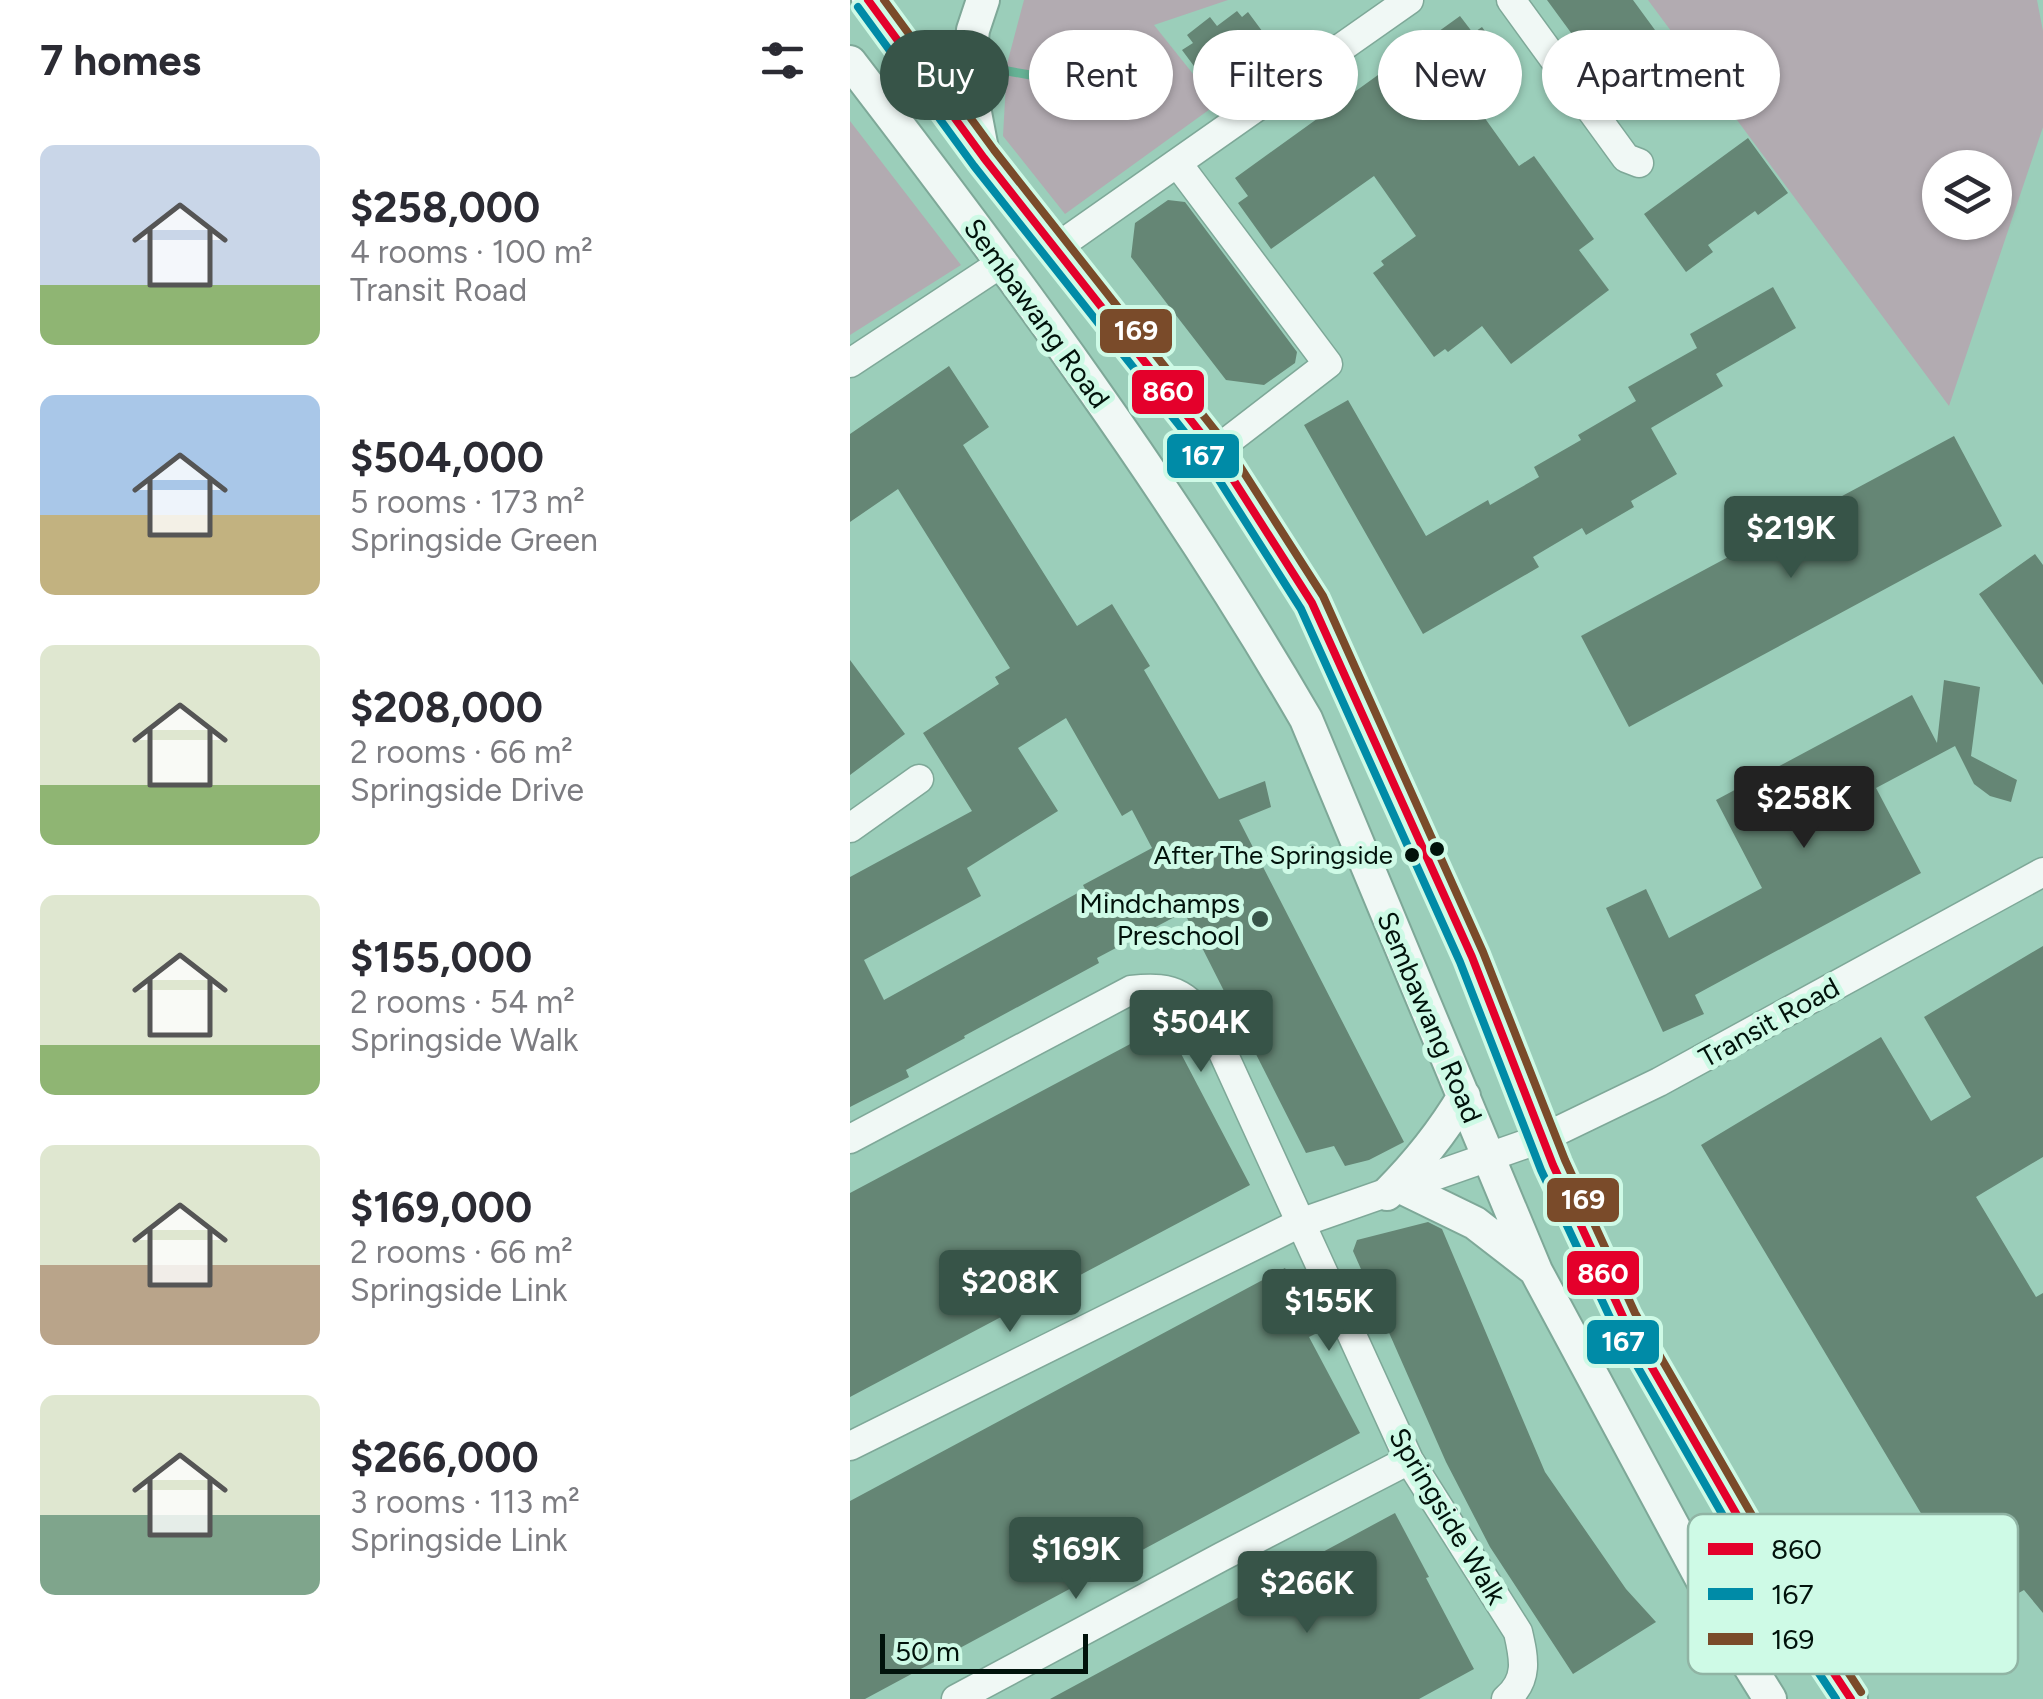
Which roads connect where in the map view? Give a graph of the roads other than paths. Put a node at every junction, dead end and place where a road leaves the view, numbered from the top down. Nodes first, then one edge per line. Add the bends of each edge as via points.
1 (982, 0) edge
2 (1410, 0) edge
3 (1511, 0) edge
4 (868, 7) edge
5 (850, 62) edge
6 (984, 158) junction
7 (1639, 163) dead end
8 (1178, 164) junction
9 (1056, 248) junction
10 (1003, 262) junction
11 (850, 363) edge
12 (1215, 450) junction
13 (919, 779) dead end
14 (850, 828) edge
15 (2043, 872) edge
16 (1464, 1096) junction
17 (1542, 1138) junction
18 (850, 1139) edge
19 (1488, 1157) junction
20 (1395, 1191) junction
21 (1300, 1223) junction
22 (1536, 1271) junction
23 (850, 1446) edge
24 (1410, 1460) junction
25 (1736, 1514) edge
26 (1688, 1554) edge
27 (1754, 1674) edge
28 (1834, 1674) edge
29 (956, 1699) edge
30 (1506, 1699) edge
31 (1770, 1699) edge
32 (1851, 1699) edge

1 - 6 main road via 968,76
2 - 8 street
3 - 7 street via 1626,158
4 - 6 main road, Sembawang Road
5 - 10 main road, Sembawang Road
6 - 9 main road, Sembawang Road
8 - 9 street
8 - 12 street via 1328,364
9 - 12 main road, Sembawang Road
10 - 11 street
10 - 16 main road, Sembawang Road via 1164,490 1306,719
12 - 17 main road, Sembawang Road via 1312,603 1472,958
13 - 14 street
15 - 17 street, Transit Road via 1659,1082
16 - 19 main road, Sembawang Road
16 - 20 main road
17 - 19 street, Transit Road
17 - 25 main road, Sembawang Road via 1624,1319
18 - 21 street, Springside Walk via 1130,990 1158,988 1179,994 1214,1033
19 - 20 street, Transit Road
19 - 22 main road, Sembawang Road
20 - 21 street, Transit Road
20 - 22 main road via 1474,1223
21 - 23 street, Transit Road
21 - 24 street, Springside Walk
22 - 26 main road, Sembawang Road
24 - 29 street
24 - 30 street, Springside Walk via 1518,1632 1523,1676
27 - 31 main road, Sembawang Road
28 - 32 main road, Sembawang Road

